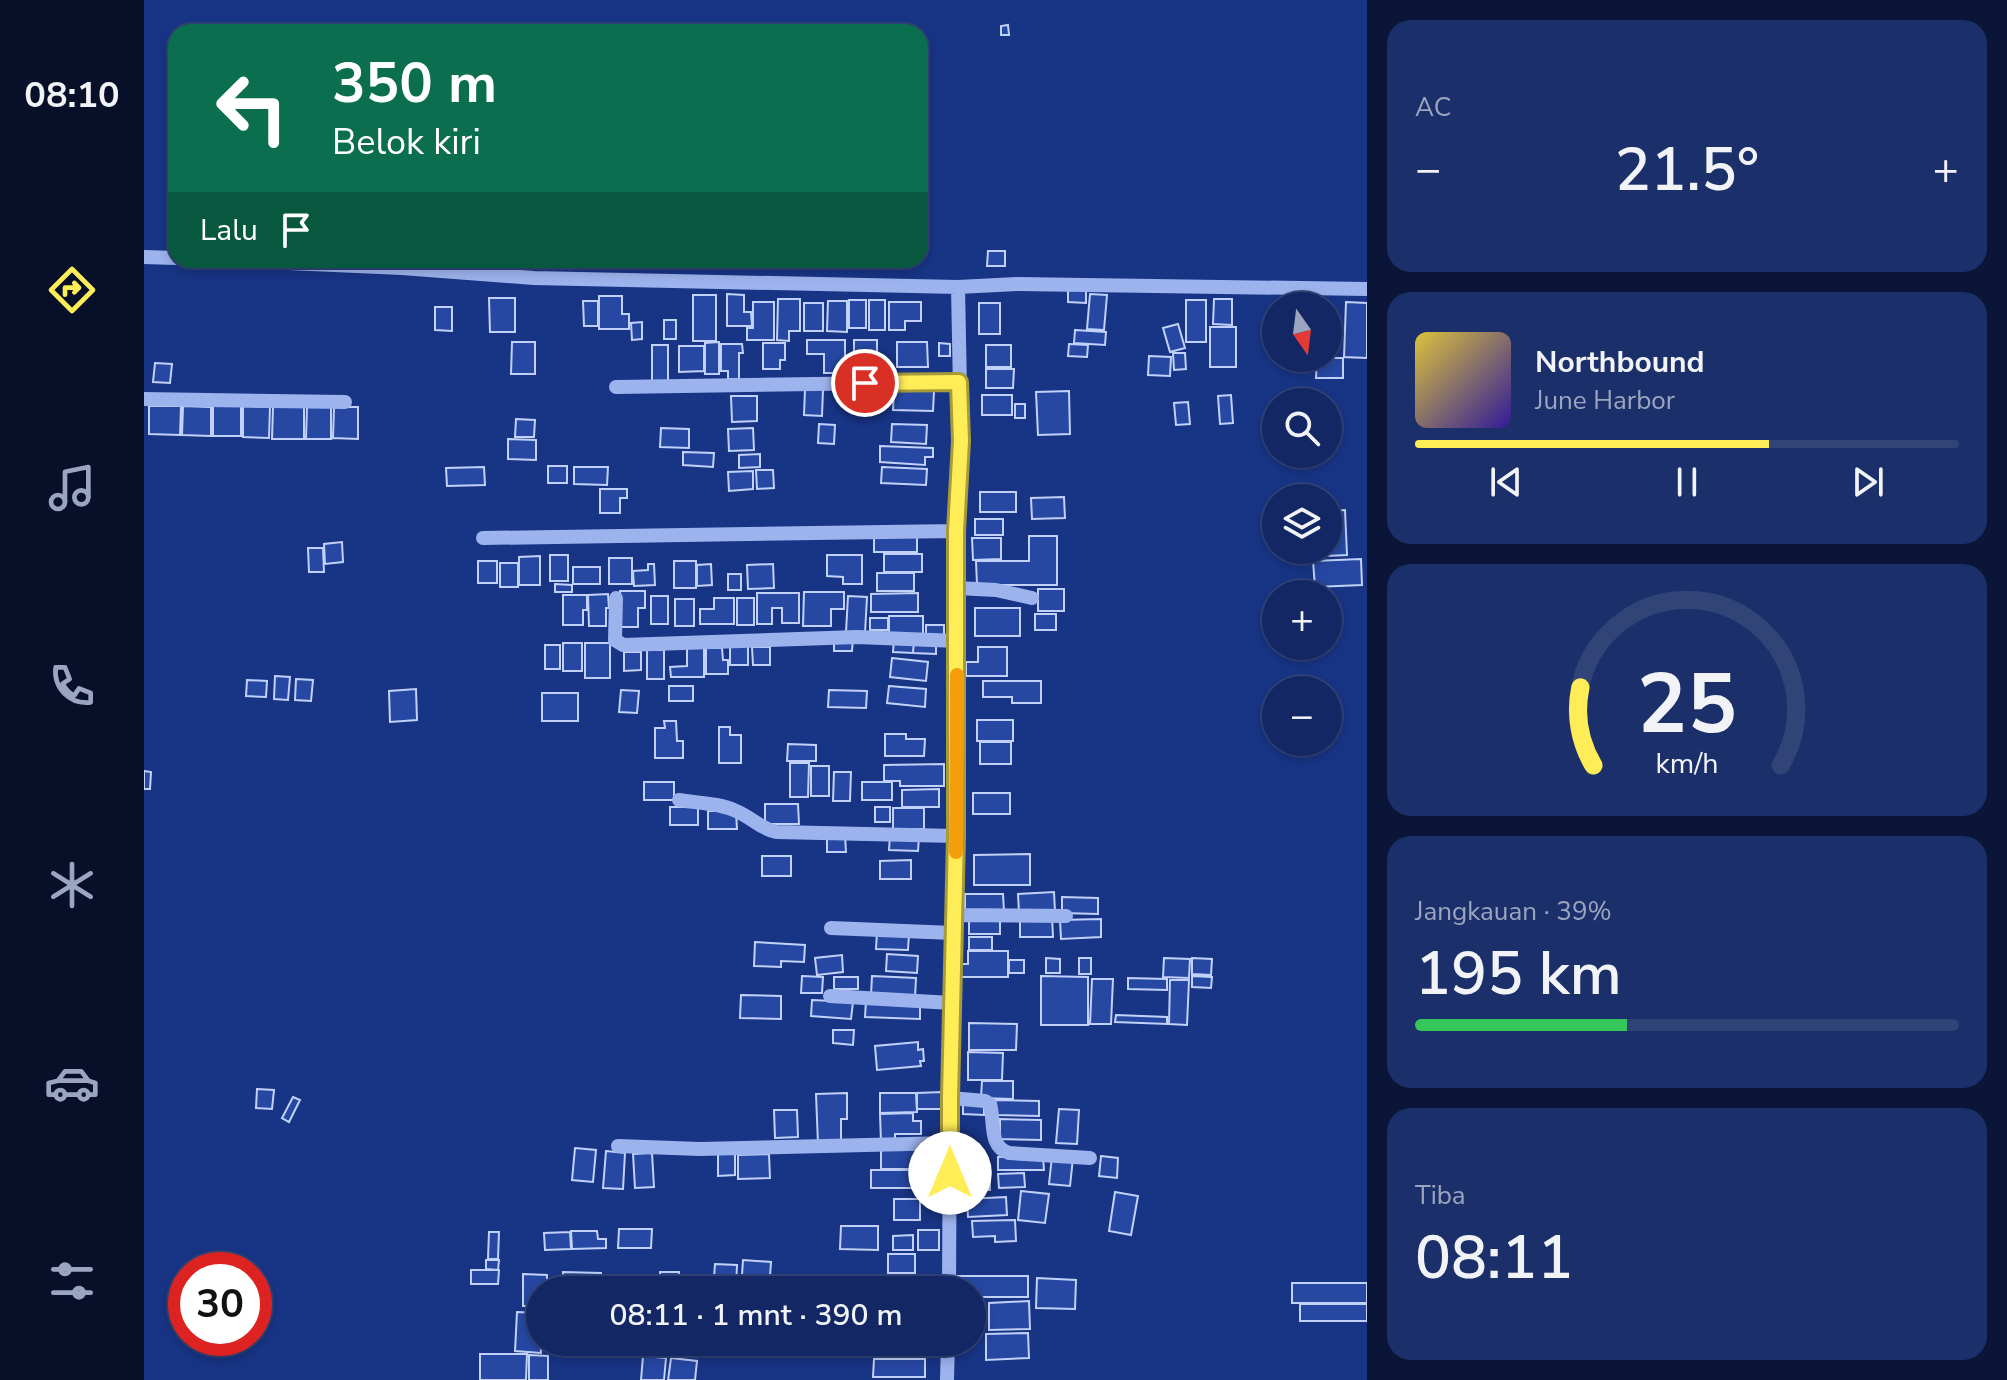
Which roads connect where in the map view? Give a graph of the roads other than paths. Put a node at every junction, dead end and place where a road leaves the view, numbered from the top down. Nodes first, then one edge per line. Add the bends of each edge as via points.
1 (144, 257) edge
2 (168, 258) edge
3 (402, 268) edge
4 (958, 287) junction
5 (1367, 289) edge
6 (959, 382) junction
7 (616, 387) dead end
8 (144, 399) edge
9 (345, 402) dead end
10 (956, 531) junction
11 (483, 538) dead end
12 (957, 588) junction
13 (616, 598) dead end
14 (1032, 598) dead end
15 (957, 641) junction
16 (679, 800) dead end
17 (956, 836) junction
18 (953, 915) junction
19 (1066, 916) dead end
20 (831, 928) dead end
21 (953, 933) junction
22 (830, 996) dead end
23 (952, 1003) junction
24 (950, 1098) junction
25 (950, 1143) junction
26 (618, 1146) dead end
27 (1090, 1158) dead end
28 (949, 1276) edge
29 (948, 1356) edge
30 (947, 1380) edge

1 - 2 street
3 - 4 street via 534,278
4 - 5 street
4 - 6 street
6 - 7 street
6 - 10 street
8 - 9 street
10 - 11 street
10 - 12 street
12 - 14 street
12 - 15 street
13 - 15 street via 615,640 623,645 857,637
15 - 17 street
16 - 17 street via 738,811 776,832
17 - 18 street
18 - 19 street
18 - 21 street
20 - 21 street
21 - 23 street
22 - 23 street
23 - 24 street
24 - 25 street
24 - 27 street via 990,1104 1001,1151
25 - 26 street
25 - 28 street
29 - 30 street

